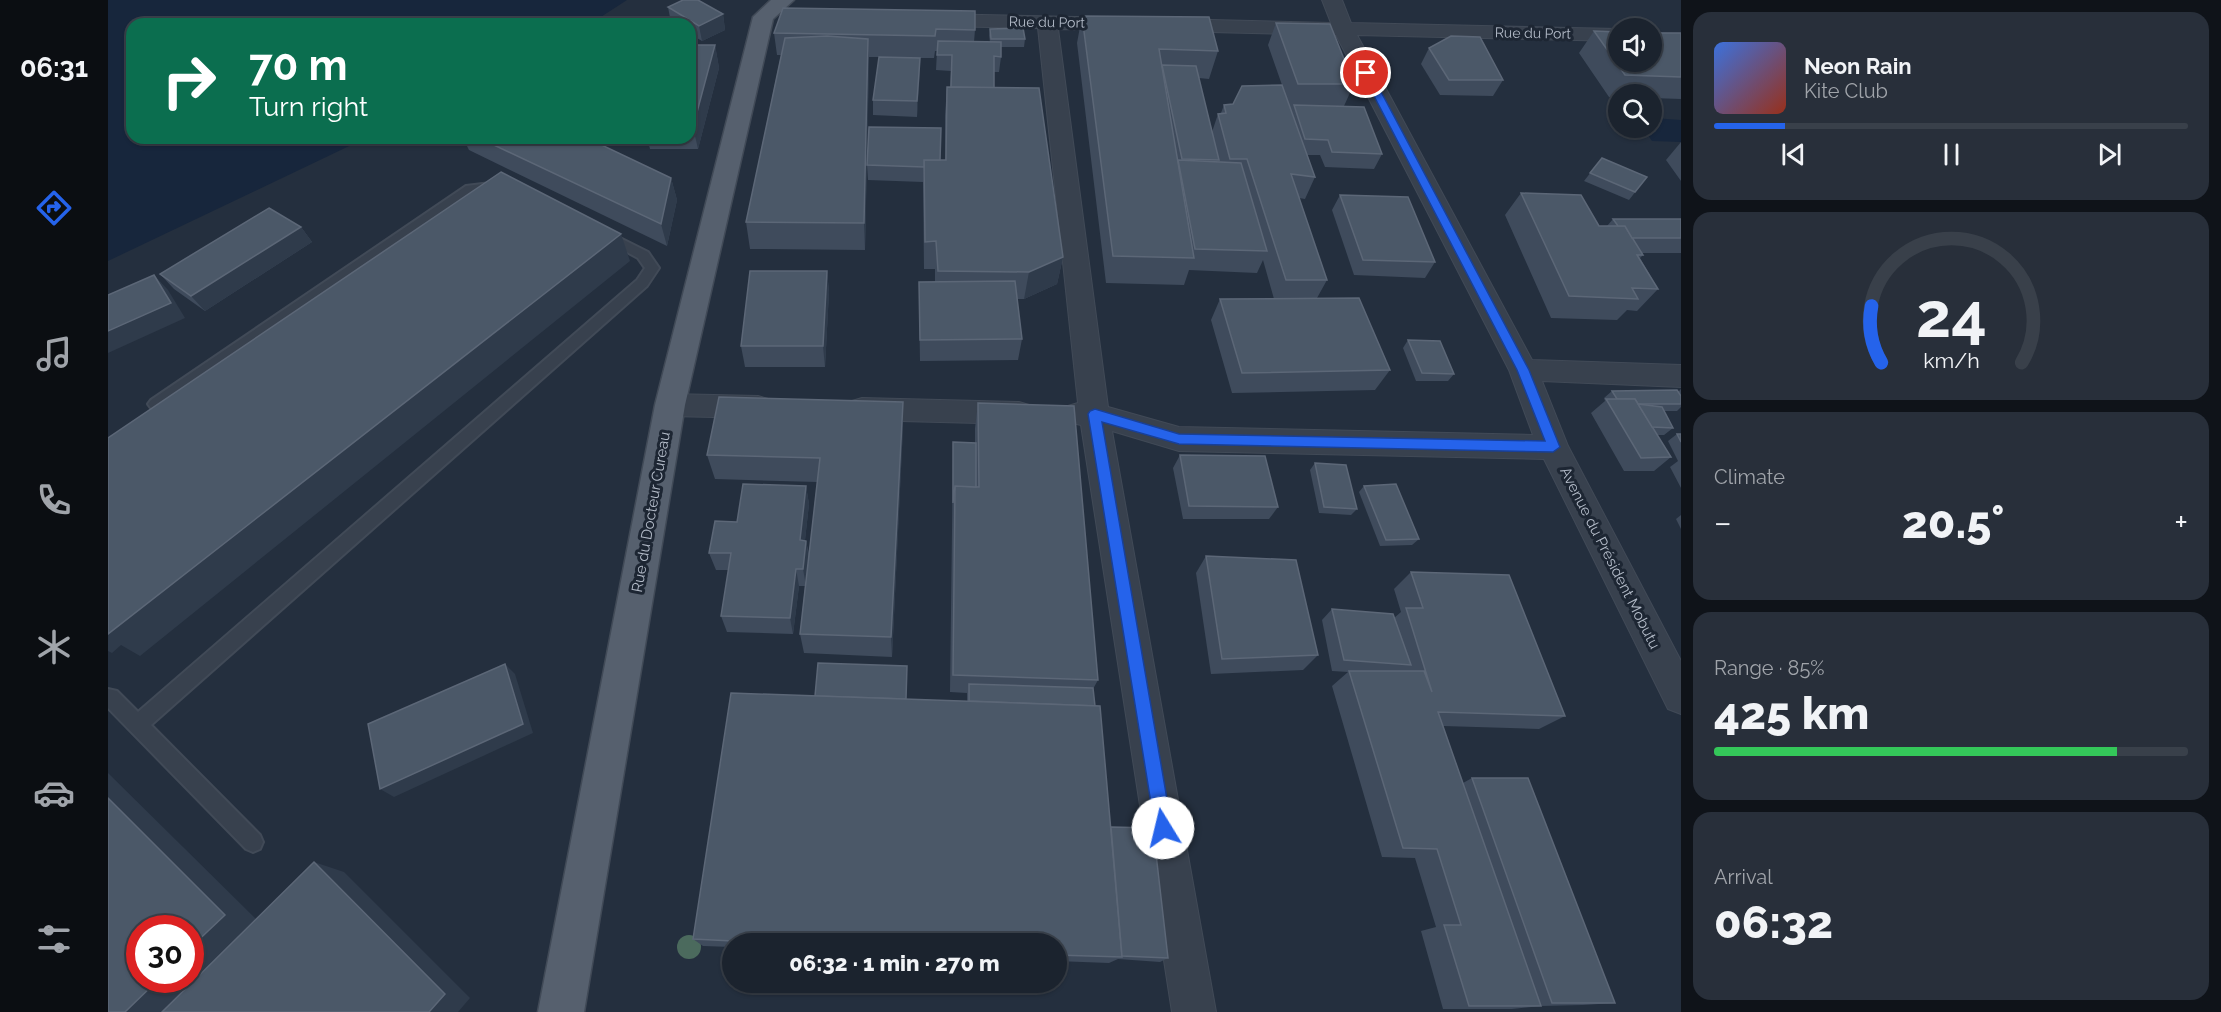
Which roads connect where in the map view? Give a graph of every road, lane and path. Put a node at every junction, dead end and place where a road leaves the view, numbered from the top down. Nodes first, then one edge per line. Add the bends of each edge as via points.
1 (1332, 0) edge
2 (774, 9) edge
3 (799, 18) edge
4 (917, 20) edge
5 (1047, 22) junction
6 (1344, 30) junction
7 (1608, 35) edge
8 (518, 188) edge
9 (590, 226) edge
10 (1523, 370) junction
11 (1681, 376) edge
12 (156, 404) edge
13 (670, 405) junction
14 (788, 408) edge
15 (835, 409) edge
16 (1095, 414) junction
17 (1553, 447) junction
18 (109, 697) edge
19 (1681, 698) edge
20 (137, 724) junction
21 (253, 842) dead end
22 (561, 1012) edge
23 (1194, 1012) edge

1 - 6 street, Avenue du Président Mobutu
2 - 3 street
2 - 13 main road, Rue du Docteur Cureau
4 - 5 street, Rue du Port
5 - 6 street, Rue du Port
5 - 16 street
6 - 7 street, Rue du Port
6 - 10 street, Avenue du Président Mobutu
8 - 12 lane via 488,185 470,189
9 - 20 lane via 643,255 652,267 642,283
10 - 11 street
10 - 17 street, Avenue du Président Mobutu
13 - 14 street
13 - 22 main road, Rue du Docteur Cureau
15 - 16 street
16 - 17 street via 1179,439
16 - 23 street
17 - 19 street, Avenue du Président Mobutu
18 - 20 lane
20 - 21 lane

